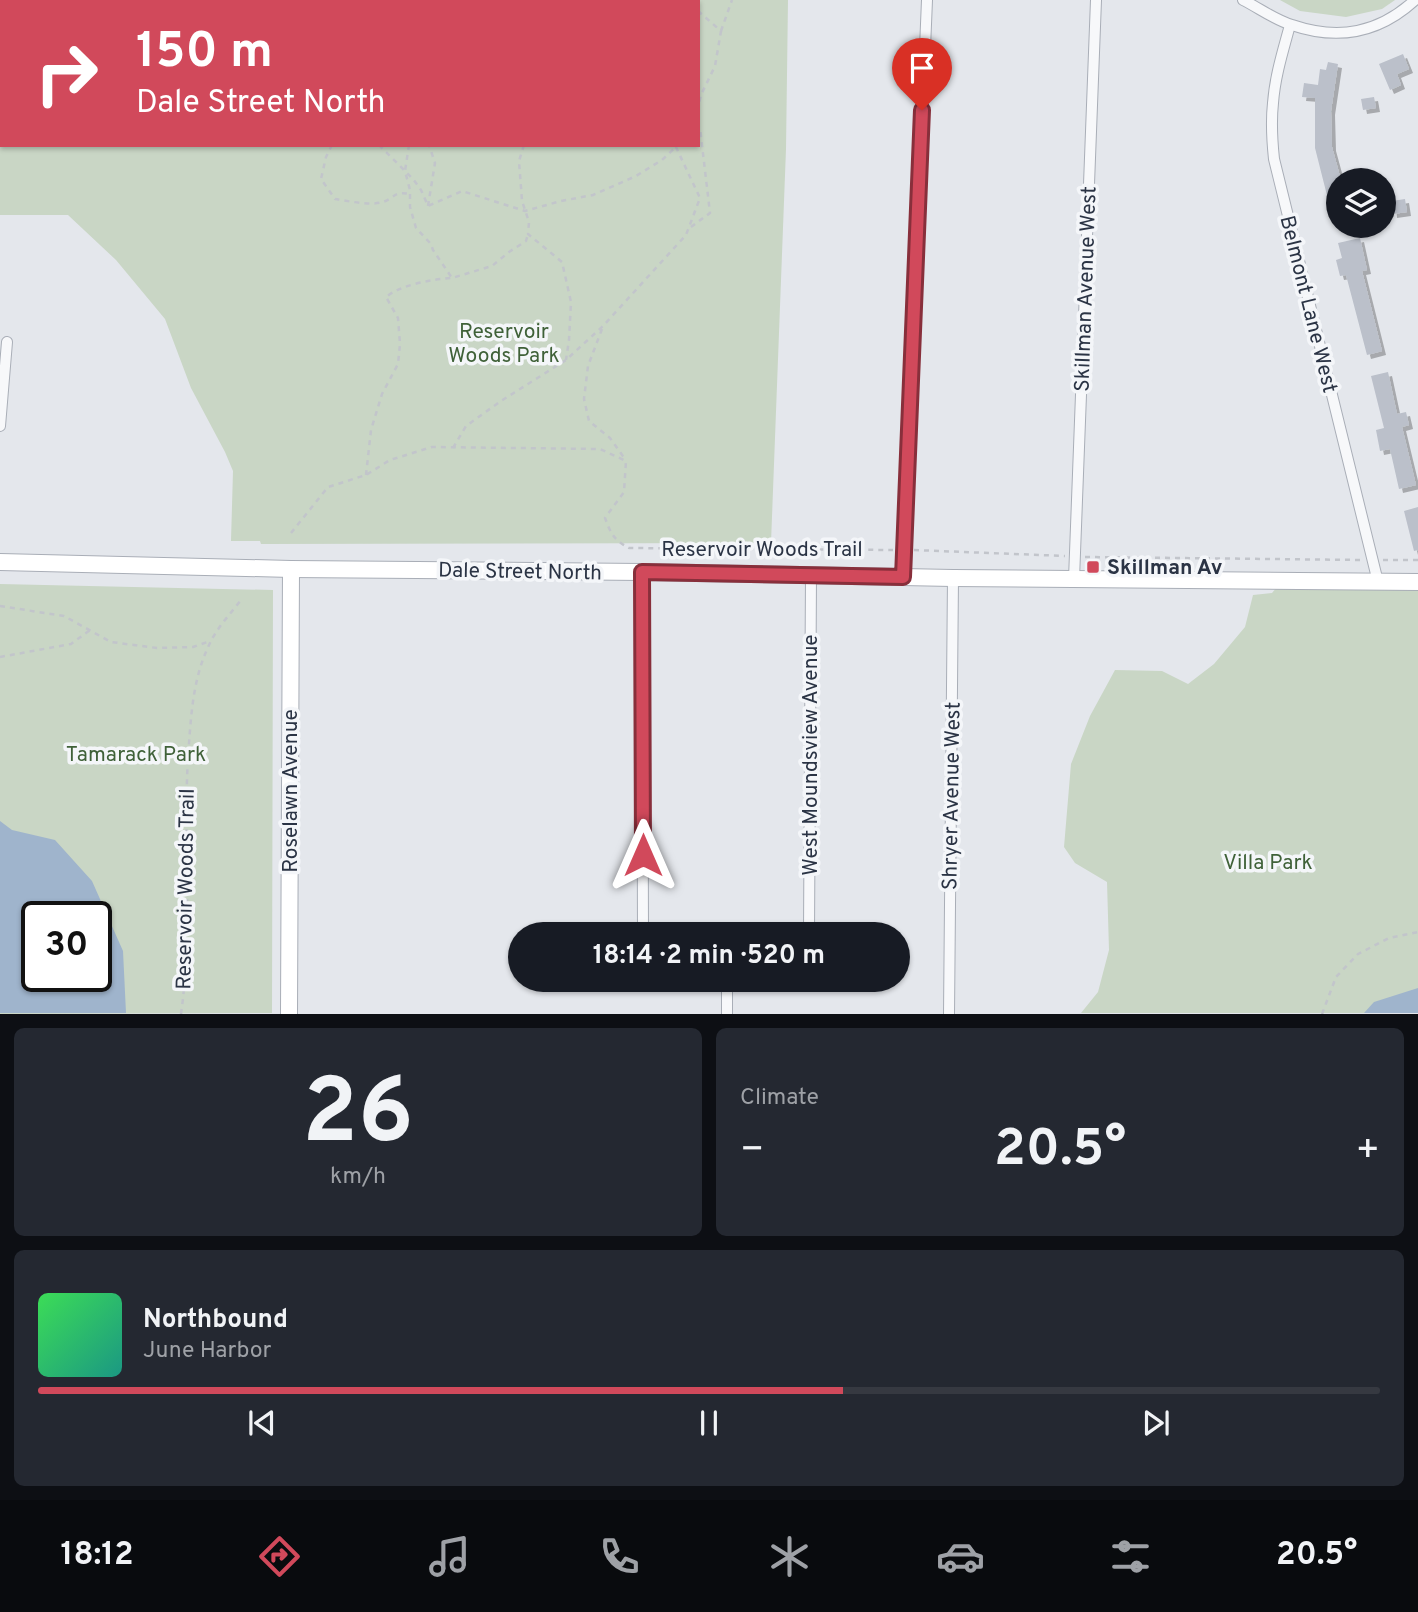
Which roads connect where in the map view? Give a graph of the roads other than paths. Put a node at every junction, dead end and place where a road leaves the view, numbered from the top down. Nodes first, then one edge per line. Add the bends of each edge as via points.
1 (927, 0) edge
2 (1096, 0) edge
3 (1243, 0) edge
4 (1415, 0) edge
5 (1290, 25) junction
6 (8, 342) dead end
7 (0, 426) edge
8 (0, 562) edge
9 (291, 569) junction
10 (642, 572) junction
11 (811, 576) junction
12 (903, 577) junction
13 (953, 578) junction
14 (1074, 579) junction
15 (1378, 582) junction
16 (1418, 582) edge
17 (643, 922) edge
18 (809, 922) edge
19 (727, 992) edge
20 (289, 1013) edge
21 (727, 1013) edge
22 (950, 1013) edge

1 - 12 street
2 - 14 street, Skillman Avenue West
3 - 5 street
4 - 5 street via 1366,30 1330,33
5 - 15 street, Belmont Lane West via 1272,105 1274,159
6 - 7 street
8 - 9 main road, Dale Street North
9 - 10 main road, Dale Street North
9 - 20 main road, Roselawn Avenue
10 - 11 main road, Dale Street North
10 - 17 street
11 - 12 main road, Dale Street North
11 - 18 street, West Moundsview Avenue
12 - 13 main road, Dale Street North
13 - 14 main road, Dale Street North
13 - 22 street, Shryer Avenue West
14 - 15 main road, Dale Street North
15 - 16 main road, Dale Street North
19 - 21 street

